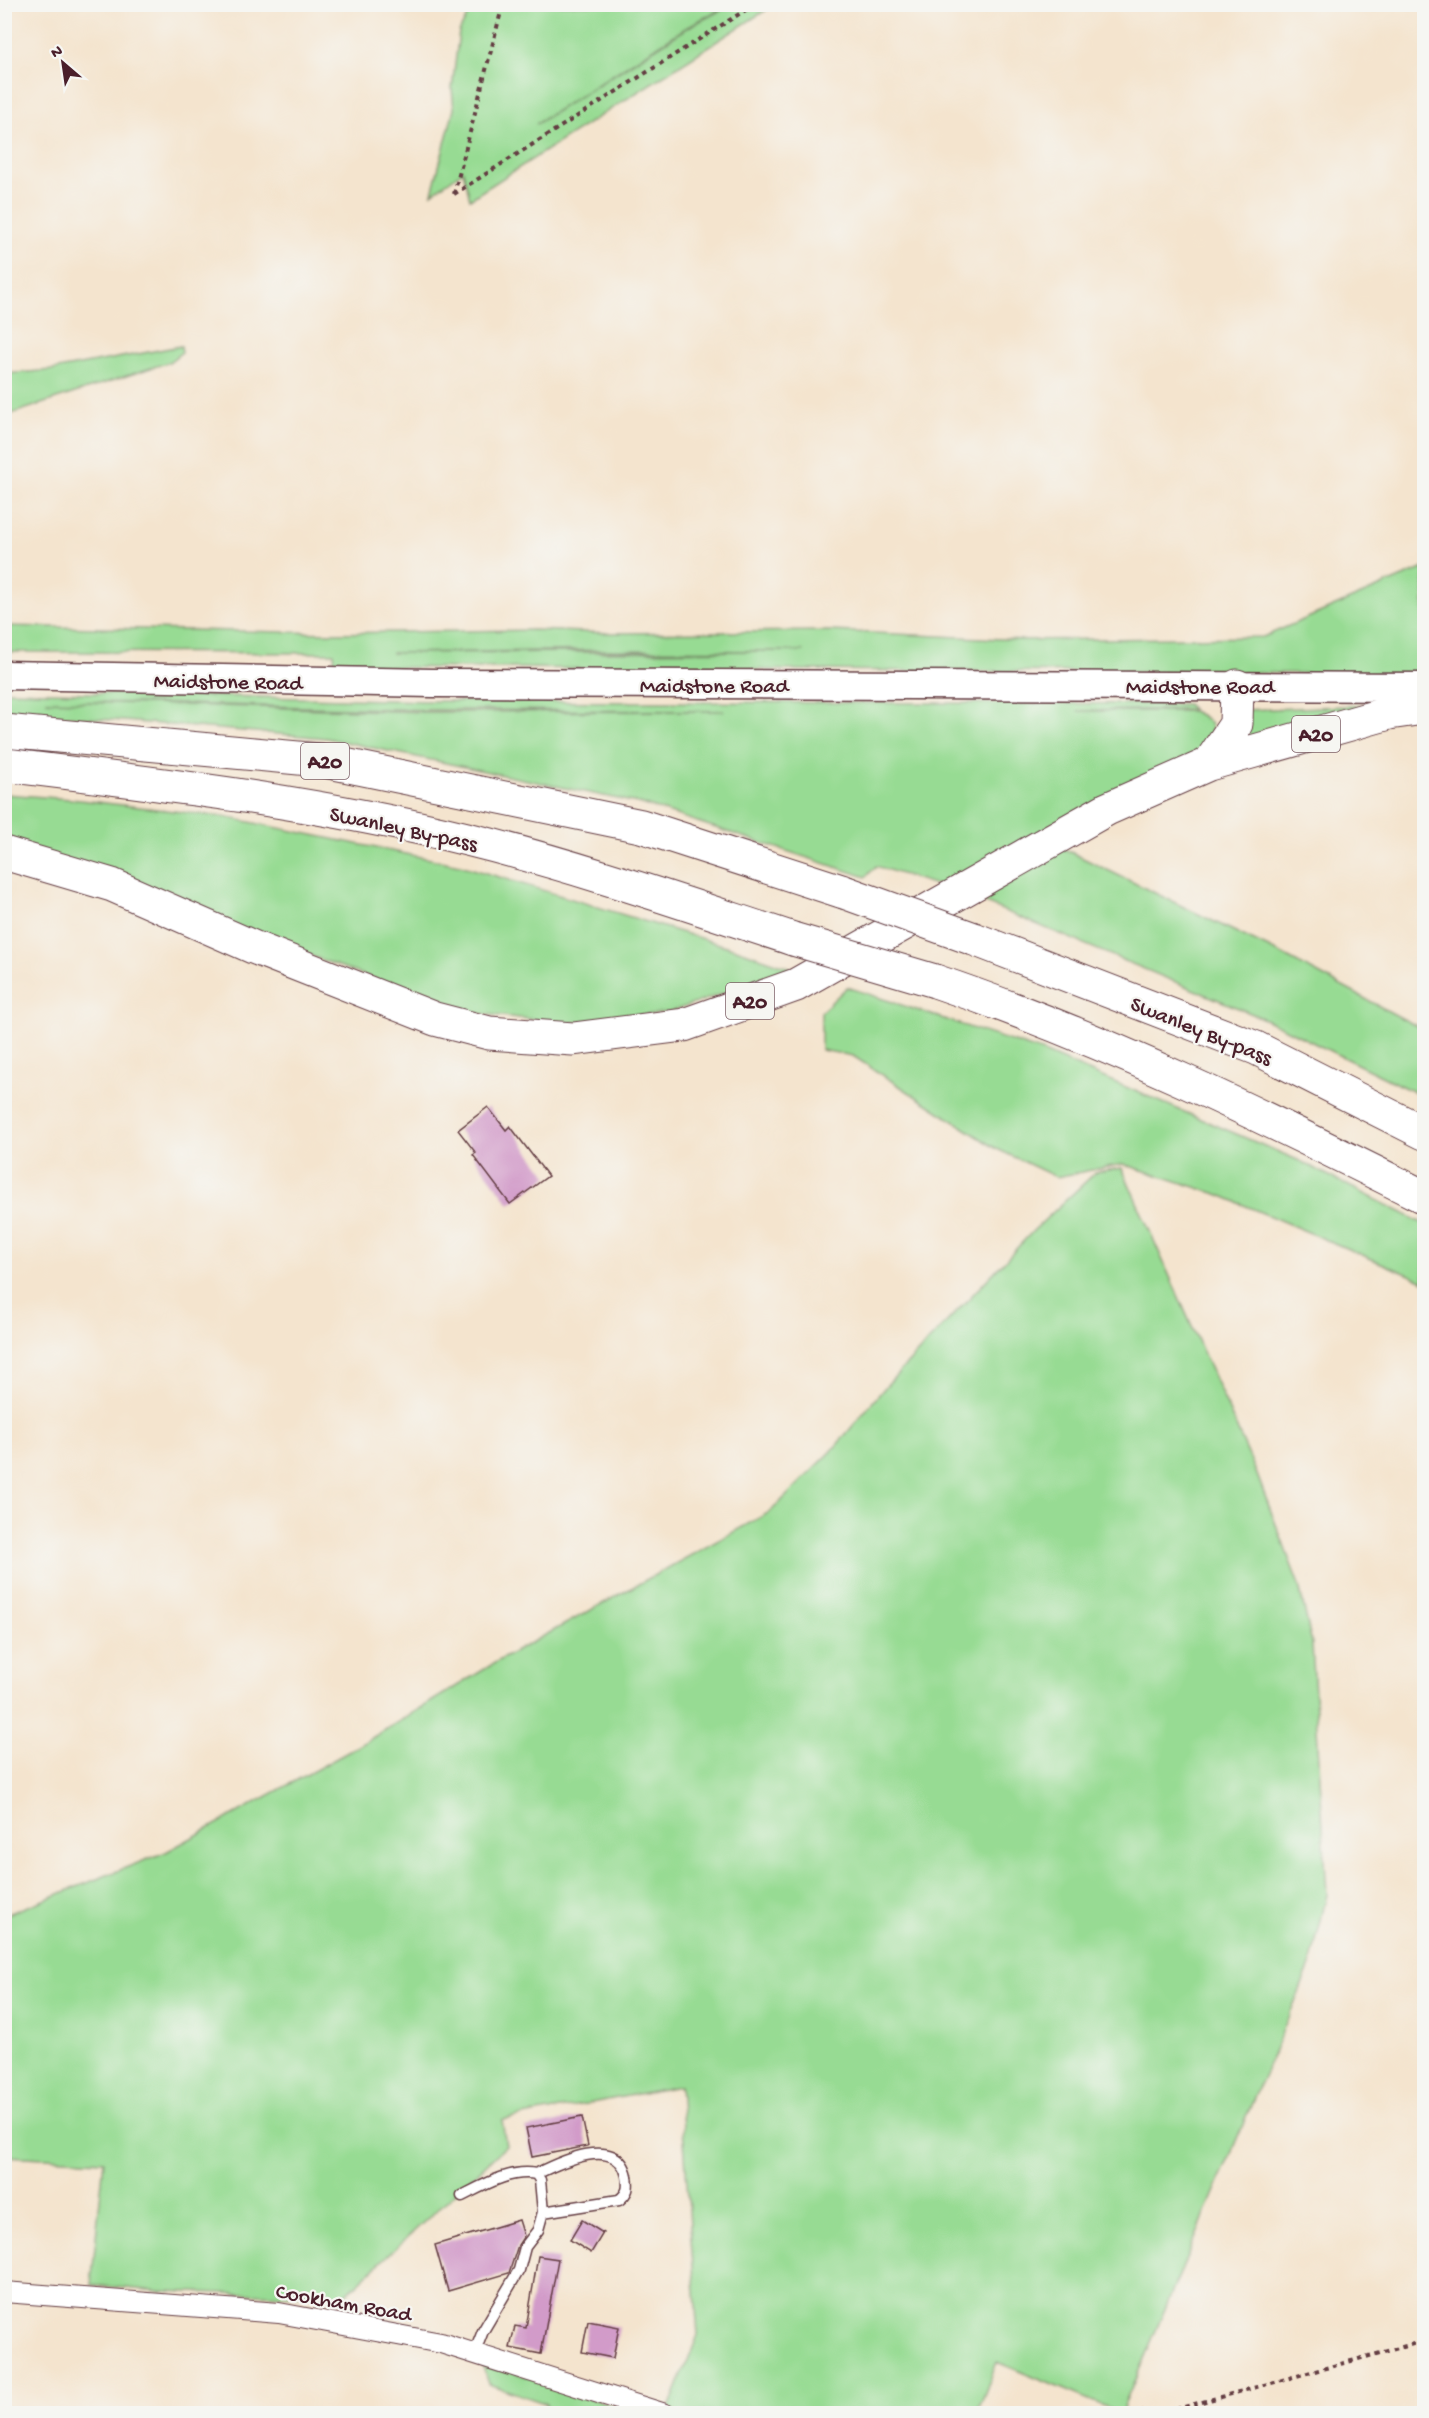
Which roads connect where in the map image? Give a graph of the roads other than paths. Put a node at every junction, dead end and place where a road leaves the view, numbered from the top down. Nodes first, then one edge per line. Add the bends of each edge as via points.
1 (4, 675) edge
2 (1238, 686) junction
3 (1425, 687) edge
4 (1425, 708) edge
5 (4, 731) edge
6 (1209, 764) junction
7 (4, 765) edge
8 (4, 853) edge
9 (1425, 1133) edge
10 (1425, 1197) edge
11 (536, 2174) junction
12 (462, 2196) dead end
13 (543, 2212) junction
14 (4, 2292) edge
15 (474, 2354) junction
16 (665, 2414) edge

1 - 2 main road, Maidstone Road via 398,683
2 - 3 main road, Maidstone Road
2 - 6 highway via 1236,724
4 - 6 highway, A20 via 1389,713
5 - 9 highway, Swanley By-pass / A20, bridge via 320,760 641,826 844,892 1256,1048
6 - 8 highway, A20 via 1107,809 796,985 684,1026 573,1039 489,1033 435,1019 253,947 112,885
7 - 10 highway, Swanley By-pass / A20, bridge via 277,800 471,840 646,890 999,1002 1254,1112
11 - 12 lane via 520,2173
11 - 13 lane
11 - 13 lane via 556,2163 605,2153 614,2156 627,2174 628,2189 619,2200
13 - 15 lane via 538,2230 525,2247 519,2270
14 - 15 street, Cookham Road via 279,2313 441,2343
15 - 16 street, Cookham Road

